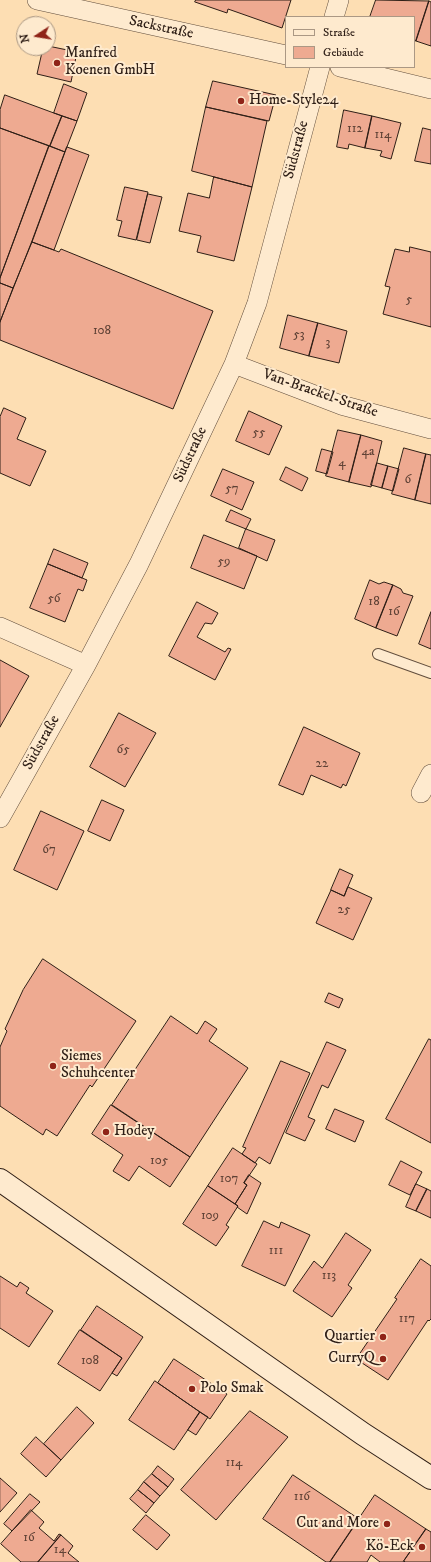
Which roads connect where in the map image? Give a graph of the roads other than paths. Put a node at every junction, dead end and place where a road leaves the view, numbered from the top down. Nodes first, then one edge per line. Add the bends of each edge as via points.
1 (37, 0) edge
2 (339, 0) edge
3 (334, 16) edge
4 (285, 55) edge
5 (320, 68) edge
6 (344, 68) edge
7 (431, 88) edge
8 (234, 364) junction
9 (431, 429) edge
10 (0, 627) edge
11 (378, 654) dead end
12 (86, 665) junction
13 (431, 674) edge
14 (431, 774) edge
15 (421, 793) dead end
16 (0, 818) edge
17 (0, 1180) edge
18 (431, 1478) edge

1 - 4 street, Sackstraße
2 - 3 street
5 - 8 street, Südstraße via 257,303
6 - 7 street
8 - 9 street, Van-Brackel-Straße via 341,405
8 - 12 street, Südstraße via 139,564
10 - 12 street
11 - 13 lane
12 - 16 street, Südstraße
14 - 15 street
17 - 18 main road

